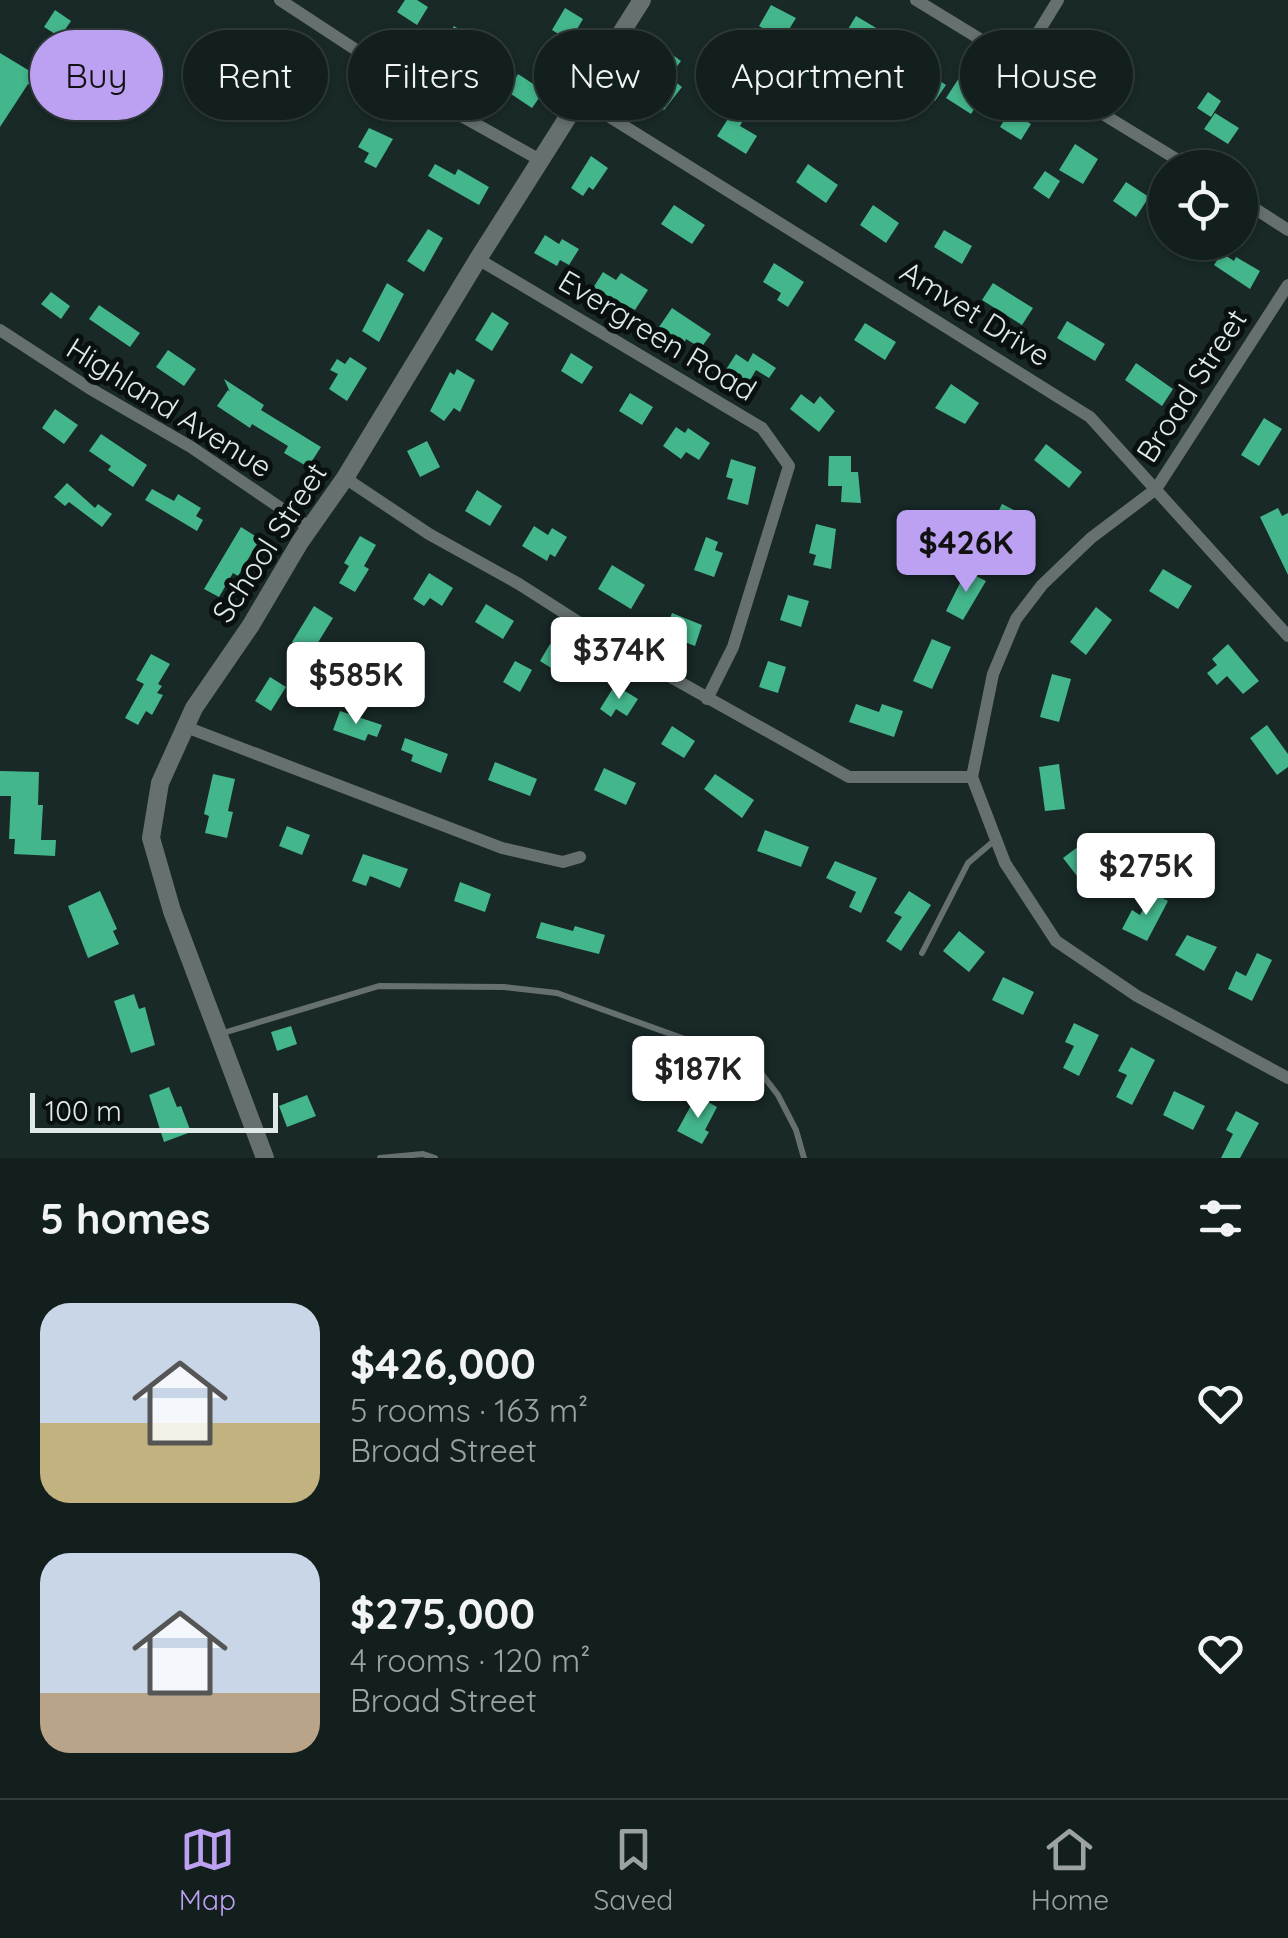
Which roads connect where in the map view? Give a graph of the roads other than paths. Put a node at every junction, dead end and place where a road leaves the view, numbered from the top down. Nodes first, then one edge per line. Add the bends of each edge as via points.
1 (280, 0) edge
2 (642, 0) edge
3 (916, 0) edge
4 (1058, 0) edge
5 (624, 30) edge
6 (966, 30) edge
7 (1040, 30) edge
8 (568, 120) edge
9 (615, 120) edge
10 (1113, 120) edge
11 (1161, 150) edge
12 (542, 161) junction
13 (1258, 211) edge
14 (1288, 230) edge
15 (478, 259) junction
16 (1288, 285) edge
17 (0, 330) edge
18 (346, 478) junction
19 (1156, 488) junction
20 (310, 528) junction
21 (1288, 636) edge
22 (707, 699) junction
23 (186, 728) junction
24 (972, 777) junction
25 (996, 839) junction
26 (580, 857) dead end
27 (922, 953) dead end
28 (218, 1034) junction
29 (1288, 1078) edge
30 (266, 1158) edge
31 (380, 1158) edge
32 (436, 1158) edge
33 (804, 1158) edge

1 - 12 street via 431,99
2 - 5 street, School Street
3 - 6 street
4 - 7 street
8 - 12 street, School Street
9 - 19 street, Amvet Drive via 1090,416
10 - 11 street
12 - 15 street, School Street
13 - 14 street
15 - 18 street, School Street
15 - 22 street, Evergreen Road via 762,428 789,466 732,647
16 - 19 street, Broad Street
17 - 20 street, Highland Avenue
18 - 20 street, School Street
18 - 22 street
19 - 21 street, Amvet Drive
19 - 24 street, Broad Street via 1091,538 1016,619 993,674
20 - 23 street, School Street
22 - 24 street via 849,777
23 - 26 street via 502,848 563,862
23 - 28 street, School Street via 160,784 151,838
24 - 25 street
25 - 27 lane via 968,863
25 - 29 street via 1056,941 1137,996
28 - 30 street, School Street
28 - 33 lane via 379,986 557,993 754,1064 778,1095
31 - 32 lane

